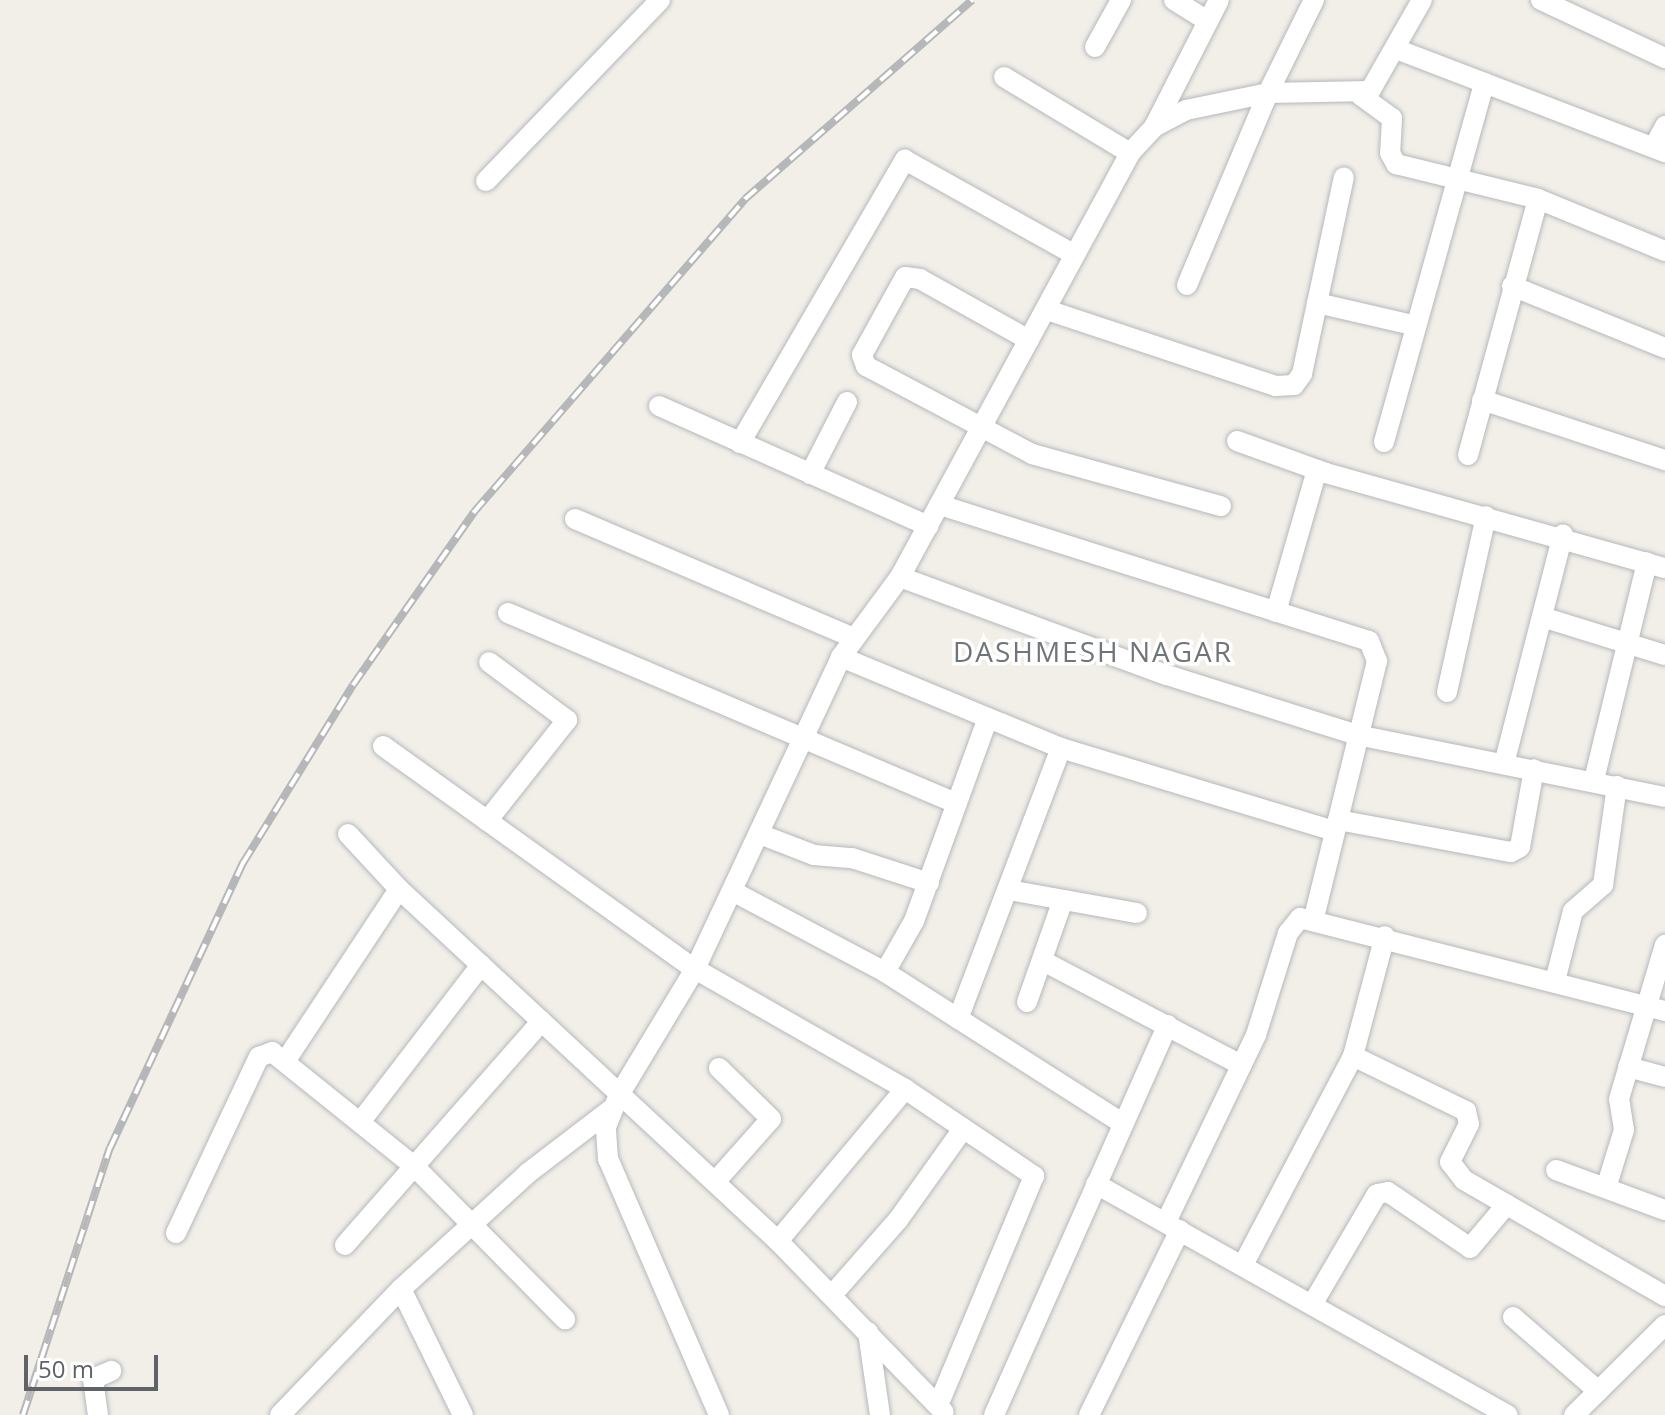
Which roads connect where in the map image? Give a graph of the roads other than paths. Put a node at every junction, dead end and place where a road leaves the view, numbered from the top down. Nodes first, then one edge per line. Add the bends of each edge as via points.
1 (660, 0) edge
2 (1121, 0) edge
3 (1174, 0) edge
4 (1219, 0) edge
5 (1314, 0) edge
6 (1422, 0) edge
7 (1541, 0) edge
8 (1208, 21) junction
9 (1095, 47) dead end
10 (1396, 49) junction
11 (1665, 58) edge
12 (1004, 77) dead end
13 (1484, 83) junction
14 (1268, 93) junction
15 (1360, 95) junction
16 (1665, 126) edge
17 (1154, 127) junction
18 (1660, 149) edge
19 (1130, 153) junction
20 (1344, 177) dead end
21 (1454, 178) junction
22 (486, 181) dead end
23 (1538, 199) junction
24 (1665, 251) edge
25 (1073, 254) junction
26 (1187, 285) dead end
27 (1512, 286) junction
28 (1317, 303) junction
29 (1047, 310) junction
30 (1412, 325) junction
31 (1029, 340) junction
32 (1665, 348) edge
33 (1482, 400) junction
34 (847, 402) dead end
35 (659, 406) dead end
36 (978, 430) junction
37 (1237, 441) dead end
38 (1384, 442) dead end
39 (740, 443) junction
40 (1468, 455) dead end
41 (1665, 460) edge
42 (1317, 470) junction
43 (810, 474) junction
44 (940, 505) junction
45 (1221, 506) dead end
46 (1486, 516) junction
47 (575, 519) dead end
48 (929, 526) junction
49 (1563, 534) junction
50 (1656, 565) edge
51 (900, 577) junction
52 (1276, 612) junction
53 (508, 613) dead end
54 (1542, 617) junction
55 (854, 638) junction
56 (1629, 643) junction
57 (1665, 655) edge
58 (841, 657) junction
59 (489, 662) dead end
60 (1447, 692) dead end
61 (988, 718) junction
62 (1357, 735) junction
63 (802, 741) junction
64 (383, 746) dead end
65 (1061, 748) junction
66 (1504, 764) junction
67 (1534, 769) junction
68 (1594, 780) junction
69 (1617, 786) junction
70 (1665, 797) edge
71 (956, 803) junction
72 (487, 821) junction
73 (1336, 825) junction
74 (348, 834) dead end
75 (762, 835) junction
76 (929, 883) junction
77 (399, 889) junction
78 (1009, 890) junction
79 (734, 892) junction
80 (1063, 900) junction
81 (1137, 913) dead end
82 (1314, 917) junction
83 (1385, 936) junction
84 (1665, 945) edge
85 (1043, 961) junction
86 (481, 965) junction
87 (695, 969) junction
88 (885, 972) junction
89 (1555, 981) junction
90 (1027, 1002) dead end
91 (1644, 1005) junction
92 (1665, 1011) edge
93 (958, 1019) junction
94 (542, 1021) junction
95 (1168, 1025) junction
96 (1353, 1056) junction
97 (286, 1060) junction
98 (1241, 1065) junction
99 (1628, 1067) junction
100 (719, 1068) dead end
101 (1665, 1077) edge
102 (905, 1089) junction
103 (616, 1102) junction
104 (361, 1121) junction
105 (1122, 1123) junction
106 (963, 1129) junction
107 (415, 1167) junction
108 (1556, 1170) dead end
109 (715, 1182) junction
110 (1096, 1184) junction
111 (1606, 1188) junction
112 (1507, 1204) junction
113 (1665, 1210) edge
114 (473, 1225) junction
115 (1173, 1226) junction
116 (176, 1233) dead end
117 (778, 1241) junction
118 (345, 1245) dead end
119 (1244, 1263) junction
120 (401, 1289) junction
121 (832, 1295) junction
122 (1665, 1296) edge
123 (1313, 1303) junction
124 (1513, 1317) dead end
125 (565, 1319) dead end
126 (1665, 1325) edge
127 (868, 1332) junction
128 (111, 1371) dead end
129 (1598, 1391) junction
130 (942, 1410) edge
131 (98, 1415) edge
132 (280, 1415) edge
133 (463, 1415) edge
134 (719, 1415) edge
135 (880, 1415) edge
136 (994, 1415) edge
137 (1089, 1415) edge
138 (1508, 1415) edge
139 (1574, 1415) edge

1 - 22 street
2 - 9 street
3 - 8 street
4 - 8 street
5 - 14 street
6 - 10 street
7 - 11 street
8 - 17 street
10 - 13 street
10 - 15 street via 1378,83
12 - 19 street
13 - 18 street
13 - 21 street
14 - 15 street
14 - 17 street via 1186,110
14 - 26 street
15 - 21 street via 1392,118 1392,162
16 - 18 street
17 - 19 street
19 - 25 street
20 - 28 street
21 - 23 street
21 - 30 street
23 - 24 street
23 - 27 street
25 - 29 street
25 - 39 street via 921,164 905,160
27 - 32 street
27 - 33 street
28 - 29 street via 1302,374 1285,387
28 - 30 street
29 - 31 street
30 - 38 street
31 - 36 street
31 - 36 street via 920,279 900,280 862,362
33 - 40 street
33 - 41 street
34 - 43 street
35 - 39 street
36 - 44 street
36 - 45 street via 1055,462
37 - 42 street
39 - 43 street
42 - 46 street
42 - 52 street
43 - 48 street
44 - 48 street
44 - 52 street
46 - 49 street
46 - 60 street
47 - 55 street
48 - 51 street
49 - 50 street
49 - 54 street
50 - 56 street
51 - 55 street
51 - 62 street via 1167,675
52 - 62 street via 1374,648 1377,661
53 - 63 street
54 - 56 street
54 - 66 street
55 - 58 street
56 - 57 street
56 - 68 street
58 - 61 street
58 - 63 street
59 - 72 street via 567,720
61 - 65 street
61 - 71 street
62 - 66 street
62 - 73 street
63 - 71 street
63 - 75 street
64 - 72 street
65 - 73 street
65 - 78 street
66 - 67 street
67 - 68 street
67 - 73 street via 1520,847 1511,852
68 - 69 street
69 - 70 street
69 - 89 street via 1603,885 1573,911
71 - 76 street
72 - 87 street
73 - 82 street
74 - 77 street
75 - 76 street via 814,855 852,858
75 - 79 street
76 - 88 street
77 - 86 street
77 - 97 street
78 - 80 street
78 - 93 street
79 - 87 street
79 - 88 street
80 - 81 street
80 - 85 street
82 - 83 street
82 - 98 street via 1300,918 1288,933
83 - 89 street
83 - 96 street
84 - 91 street
85 - 90 street
85 - 95 street
86 - 94 street
86 - 104 street
87 - 102 street
87 - 103 street
88 - 93 street
89 - 91 street
91 - 92 street
91 - 99 street
93 - 105 street
94 - 103 street
94 - 107 street
95 - 98 street
95 - 105 street
96 - 112 street via 1461,1106 1469,1124 1451,1169
96 - 119 street
97 - 104 street
97 - 116 street via 272,1052 259,1057
98 - 115 street
99 - 101 street
99 - 111 street via 1619,1106 1624,1130
100 - 109 street via 771,1119
102 - 106 street
102 - 117 street
103 - 109 street
103 - 114 street
103 - 134 street via 606,1127 608,1159
104 - 107 street
105 - 110 street
106 - 121 street via 898,1220
106 - 130 street via 1029,1172 1034,1186
107 - 114 street
107 - 118 street
108 - 111 street
109 - 117 street
110 - 115 street
110 - 136 street
111 - 113 street
112 - 122 street
112 - 123 street via 1470,1248 1388,1192 1377,1194
114 - 120 street
114 - 125 street
115 - 119 street
115 - 137 street
117 - 121 street
119 - 123 street
120 - 132 street
120 - 133 street
121 - 127 street
123 - 138 street
124 - 129 street
126 - 129 street
127 - 130 street
127 - 135 street
128 - 131 street via 93,1379
129 - 139 street

